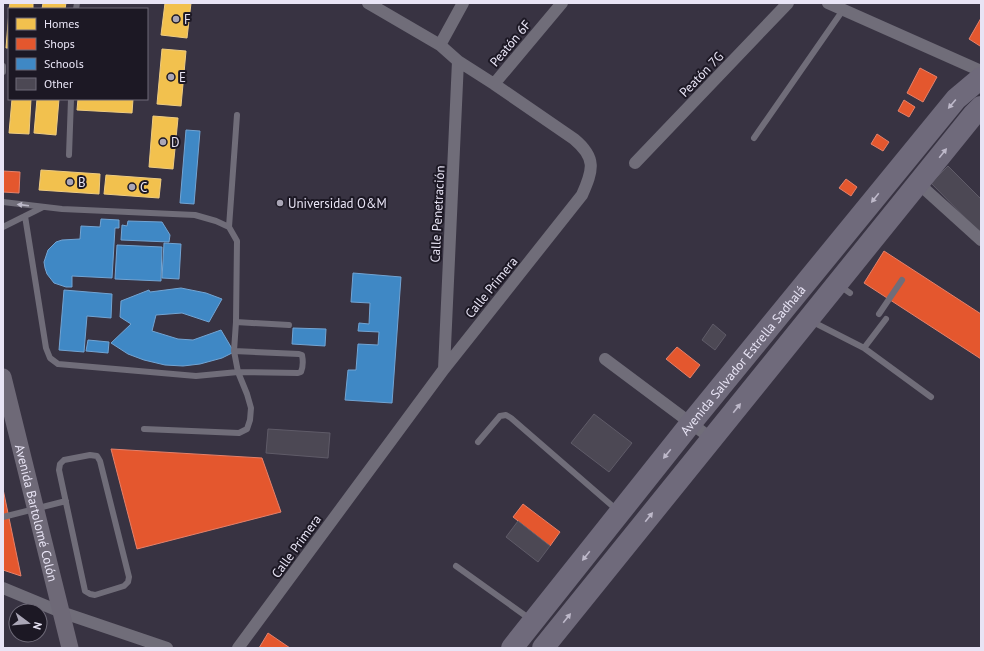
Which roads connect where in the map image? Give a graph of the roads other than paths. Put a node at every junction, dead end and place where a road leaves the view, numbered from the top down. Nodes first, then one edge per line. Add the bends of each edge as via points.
1 (368, 3) edge
2 (463, 3) edge
3 (562, 3) edge
4 (788, 3) edge
5 (828, 3) edge
6 (845, 7) edge
7 (440, 45) junction
8 (458, 61) junction
9 (3, 66) edge
10 (981, 71) edge
11 (3, 72) edge
12 (981, 78) edge
13 (494, 84) junction
14 (71, 100) edge
15 (981, 107) edge
16 (237, 116) dead end
17 (754, 138) dead end
18 (70, 155) dead end
19 (634, 163) dead end
20 (918, 183) junction
21 (3, 202) edge
22 (43, 207) junction
23 (25, 216) junction
24 (3, 227) edge
25 (229, 227) junction
26 (981, 240) edge
27 (902, 280) dead end
28 (879, 314) dead end
29 (886, 319) dead end
30 (808, 320) junction
31 (236, 322) junction
32 (289, 325) dead end
33 (864, 348) junction
34 (234, 352) junction
35 (605, 359) dead end
36 (444, 369) junction
37 (238, 372) junction
38 (3, 377) edge
39 (931, 397) dead end
40 (691, 423) junction
41 (144, 429) dead end
42 (712, 439) junction
43 (478, 442) dead end
44 (66, 501) junction
45 (35, 508) junction
46 (620, 512) junction
47 (3, 517) edge
48 (456, 566) dead end
49 (3, 588) edge
50 (61, 612) junction
51 (533, 621) junction
52 (70, 648) edge
53 (167, 648) edge
54 (238, 648) edge
55 (512, 648) edge
56 (542, 648) edge

1 - 7 street, Calle Primera
2 - 7 street
3 - 13 street, Peatón 6F
4 - 19 street, Peatón 7G
5 - 6 street
6 - 10 street
6 - 17 lane
7 - 8 street, Calle Primera
8 - 13 street, Calle Primera
8 - 36 street, Calle Penetración
9 - 11 lane
12 -> 40 highway, Avenida Salvador Estrella Sadhalá via 956,99
13 - 36 street, Calle Primera via 585,149 591,162 589,179 582,195
14 - 18 lane
20 -> 15 highway, Avenida Salvador Estrella Sadhalá
16 - 25 lane
20 - 26 street
20 - 30 highway, Avenida Salvador Estrella Sadhalá via 865,254 843,289
22 -> 21 lane
22 - 23 lane
22 - 25 lane via 195,215
23 - 24 lane
23 - 37 lane via 42,332 50,358 58,364 196,376
25 - 31 lane via 237,240
27 - 28 lane
29 - 33 lane
30 - 33 lane
42 -> 30 highway, Avenida Salvador Estrella Sadhalá
31 - 32 lane
31 - 34 lane
33 - 39 lane
34 - 37 lane
34 - 37 lane via 302,355 302,369 298,373
35 - 40 street
36 - 54 street, Calle Primera
37 - 41 lane via 251,408 247,429 239,433
38 - 45 main road, Avenida Bartolomé Colón
40 - 42 street
40 -> 46 highway, Avenida Salvador Estrella Sadhalá
56 -> 42 highway, Avenida Salvador Estrella Sadhalá
43 - 46 lane via 500,416 506,415
44 - 44 lane via 60,464 64,460 96,456 100,461 129,577 124,586 95,595 85,591
44 - 45 lane
45 - 47 lane
45 - 50 main road, Avenida Bartolomé Colón
46 -> 51 highway, Avenida Salvador Estrella Sadhalá
48 - 51 lane
49 - 50 street
50 - 52 main road, Avenida Bartolomé Colón
50 - 53 street
51 - 55 highway, Avenida Salvador Estrella Sadhalá

